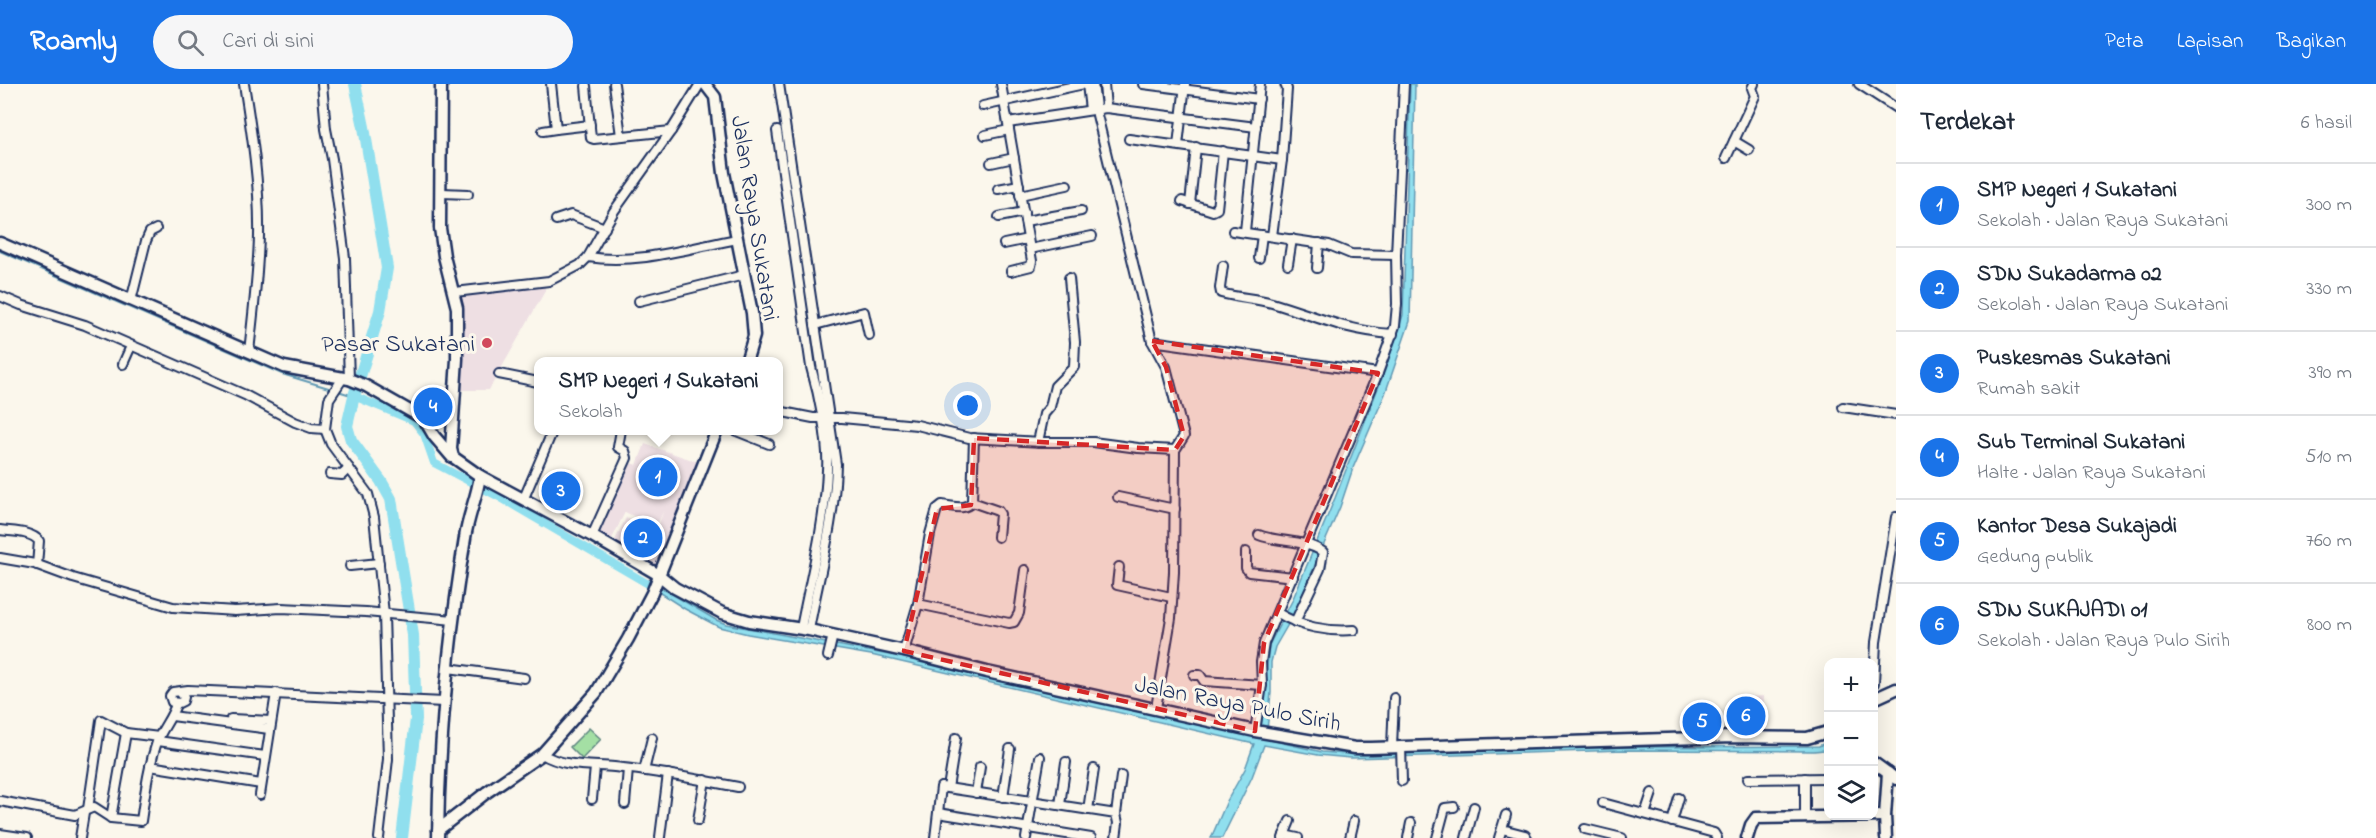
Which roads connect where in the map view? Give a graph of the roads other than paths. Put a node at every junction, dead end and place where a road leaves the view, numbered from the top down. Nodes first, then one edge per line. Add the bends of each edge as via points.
1 (244, 84) edge
2 (322, 84) edge
3 (441, 84) edge
4 (551, 84) edge
5 (614, 84) edge
6 (700, 84) edge
7 (705, 84) edge
8 (779, 84) edge
9 (1001, 84) edge
10 (1085, 84) edge
11 (1094, 84) edge
12 (1104, 84) edge
13 (1143, 84) edge
14 (1260, 84) edge
15 (1285, 84) edge
16 (1404, 84) edge
17 (1754, 84) edge
18 (1859, 84) edge
19 (586, 86) dead end
20 (1185, 87) edge
21 (1259, 99) junction
22 (1004, 102) junction
23 (983, 106) dead end
24 (1896, 108) edge
25 (1098, 109) junction
26 (1181, 117) junction
27 (590, 125) junction
28 (1009, 127) junction
29 (1256, 127) junction
30 (556, 129) junction
31 (543, 131) dead end
32 (671, 131) junction
33 (777, 131) dead end
34 (985, 135) dead end
35 (621, 136) junction
36 (1129, 139) dead end
37 (1734, 141) junction
38 (1178, 145) junction
39 (1196, 147) junction
40 (1749, 150) dead end
41 (1223, 151) junction
42 (1254, 156) junction
43 (1014, 158) junction
44 (1726, 158) dead end
45 (1282, 160) junction
46 (991, 163) dead end
47 (1019, 185) junction
48 (1067, 185) dead end
49 (998, 189) dead end
50 (442, 193) junction
51 (468, 194) dead end
52 (1020, 195) junction
53 (1081, 211) dead end
54 (1024, 216) junction
55 (999, 217) dead end
56 (556, 220) dead end
57 (604, 228) junction
58 (156, 229) dead end
59 (1233, 231) dead end
60 (1245, 231) junction
61 (1262, 235) junction
62 (1092, 236) dead end
63 (1272, 236) junction
64 (737, 238) junction
65 (1028, 239) junction
66 (1292, 239) junction
67 (0, 243) edge
68 (1319, 243) junction
69 (1004, 244) dead end
70 (1030, 249) junction
71 (1396, 255) junction
72 (588, 257) junction
73 (1259, 258) dead end
74 (1288, 264) dead end
75 (1223, 266) dead end
76 (1317, 268) dead end
77 (1011, 271) dead end
78 (744, 275) junction
79 (1069, 278) dead end
80 (803, 280) junction
81 (454, 292) junction
82 (0, 296) edge
83 (131, 301) junction
84 (639, 301) dead end
85 (814, 325) junction
86 (1393, 334) junction
87 (869, 335) dead end
88 (1152, 340) junction
89 (131, 346) junction
90 (249, 352) junction
91 (748, 357) edge
92 (123, 364) dead end
93 (1378, 373) junction
94 (499, 374) dead end
95 (346, 381) junction
96 (534, 381) edge
97 (1843, 407) dead end
98 (783, 412) edge
99 (1896, 415) edge
100 (830, 419) junction
101 (325, 429) junction
102 (551, 435) edge
103 (620, 435) edge
104 (715, 435) edge
105 (746, 435) edge
106 (974, 438) junction
107 (1038, 442) junction
108 (769, 444) dead end
109 (1175, 450) junction
110 (453, 457) junction
111 (349, 468) junction
112 (330, 474) dead end
113 (826, 482) junction
114 (836, 482) junction
115 (479, 483) junction
116 (1119, 497) dead end
117 (524, 498) junction
118 (972, 502) junction
119 (1175, 509) junction
120 (1896, 517) edge
121 (0, 530) edge
122 (1259, 535) dead end
123 (592, 536) junction
124 (998, 537) dead end
125 (818, 544) junction
126 (1309, 544) junction
127 (827, 545) junction
128 (1894, 546) edge
129 (1246, 552) dead end
130 (0, 558) edge
131 (824, 560) junction
132 (379, 563) junction
133 (813, 564) junction
134 (37, 565) junction
135 (350, 566) dead end
136 (1119, 567) dead end
137 (1025, 570) dead end
138 (1293, 577) junction
139 (655, 584) junction
140 (1171, 597) junction
141 (918, 604) junction
142 (384, 614) junction
143 (1280, 614) junction
144 (454, 620) junction
145 (1294, 622) junction
146 (805, 629) junction
147 (1354, 630) dead end
148 (904, 651) junction
149 (1875, 658) edge
150 (448, 668) junction
151 (1194, 675) dead end
152 (524, 678) dead end
153 (1262, 685) junction
154 (1896, 689) edge
155 (276, 693) junction
156 (1878, 697) edge
157 (1394, 698) dead end
158 (386, 701) junction
159 (440, 702) junction
160 (1156, 708) junction
161 (172, 716) junction
162 (271, 721) junction
163 (230, 724) junction
164 (269, 729) junction
165 (1261, 732) junction
166 (126, 733) junction
167 (1824, 733) edge
168 (652, 738) dead end
169 (956, 738) dead end
170 (158, 739) junction
171 (1398, 748) junction
172 (1010, 749) dead end
173 (542, 754) junction
174 (265, 756) junction
175 (1040, 757) dead end
176 (1066, 762) dead end
177 (150, 766) junction
178 (1878, 766) edge
179 (595, 767) junction
180 (980, 767) dead end
181 (628, 769) junction
182 (1094, 769) dead end
183 (644, 771) junction
184 (668, 774) junction
185 (1121, 776) dead end
186 (1892, 776) edge
187 (1805, 778) junction
188 (1824, 778) edge
189 (1748, 779) dead end
190 (705, 780) junction
191 (1402, 781) dead end
192 (261, 784) junction
193 (738, 787) dead end
194 (948, 788) junction
195 (976, 793) junction
196 (1652, 793) dead end
197 (260, 795) dead end
198 (1003, 797) junction
199 (1679, 798) dead end
200 (592, 799) dead end
201 (0, 801) edge
202 (1032, 801) junction
203 (1602, 803) dead end
204 (625, 804) dead end
205 (1060, 806) junction
206 (1454, 807) dead end
207 (1474, 807) dead end
208 (1088, 810) junction
209 (86, 811) junction
210 (938, 813) junction
211 (1116, 814) junction
212 (1506, 814) dead end
213 (1645, 814) junction
214 (1885, 816) junction
215 (111, 818) junction
216 (1805, 818) junction
217 (698, 820) dead end
218 (1290, 821) dead end
219 (1354, 821) dead end
220 (1672, 822) junction
221 (1411, 823) dead end
222 (1028, 828) junction
223 (1502, 829) junction
224 (1585, 829) dead end
225 (0, 834) edge
226 (438, 834) edge
227 (1715, 835) edge
228 (1284, 836) edge
229 (660, 837) edge
230 (27, 838) edge
231 (80, 838) edge
232 (380, 838) edge
233 (934, 838) edge
234 (1026, 838) edge
235 (1091, 838) edge
236 (1116, 838) edge
237 (1298, 838) edge
238 (1350, 838) edge
239 (1408, 838) edge
240 (1437, 838) edge
241 (1466, 838) edge
242 (1499, 838) edge
243 (1527, 838) edge
244 (1622, 838) edge
245 (1747, 838) edge
246 (1886, 838) edge

1 - 90 street via 258,218
2 - 95 street via 345,258
3 - 50 street
4 - 30 street
5 - 35 street
6 - 32 street
7 - 64 street, Jalan Raya Sukatani via 715,98
8 - 80 street
9 - 22 street
10 - 22 street
10 - 25 street
11 - 25 street
12 - 25 street
13 - 20 street
14 - 21 street
15 - 45 street
16 - 71 street
17 - 37 street via 1755,96
18 - 24 street
19 - 27 street
20 - 21 street
20 - 26 street
21 - 29 street
22 - 23 street
22 - 28 street
25 - 26 street
25 - 28 street
25 - 88 street
26 - 29 street
26 - 38 street
27 - 30 street
27 - 35 street via 591,138
28 - 34 street
28 - 43 street
29 - 42 street
30 - 31 street
32 - 35 street
32 - 57 street
33 - 80 street
36 - 38 street
37 - 40 street
37 - 44 street
38 - 39 street
39 - 41 street
39 - 41 street via 1186,203 1213,211 1217,209
41 - 42 street
42 - 45 street
42 - 60 street
43 - 46 street
43 - 47 street
45 - 63 street
47 - 49 street
47 - 52 street
48 - 52 street
50 - 51 street
50 - 81 street via 440,228
52 - 54 street
53 - 54 street
54 - 55 street
54 - 65 street
56 - 57 street via 571,215
57 - 72 street
58 - 83 street via 146,240
59 - 60 street
60 - 61 street
61 - 63 street
61 - 73 street
62 - 70 street
63 - 66 street
64 - 72 street via 639,257
64 - 78 street, Jalan Raya Sukatani
65 - 69 street
65 - 70 street
66 - 68 street
66 - 74 street
67 - 83 street
68 - 71 street via 1352,254
68 - 76 street
70 - 77 street via 1031,266
71 - 86 street
72 - 81 street via 571,271 549,281
75 - 86 street via 1221,293 1270,303 1334,325
78 - 84 street
78 - 91 street, Jalan Raya Sukatani via 754,336
79 - 107 street via 1074,367 1055,387
80 - 85 street
80 - 100 street via 811,367
81 - 110 street via 457,359
82 - 89 street via 73,320
83 - 90 street
85 - 87 street via 864,312
85 - 100 street
86 - 93 street
88 - 93 street
88 - 109 street via 1166,367 1184,436
89 - 92 street
89 - 101 street via 245,395 295,422
90 - 95 street via 284,367
93 - 126 street
94 - 96 street
95 - 101 street via 329,399
95 - 110 street via 366,386 424,419
97 - 99 street
98 - 100 street
100 - 106 street via 917,425
100 - 113 street
100 - 114 street
101 - 111 street
102 - 117 street
103 - 123 street via 618,447 625,451 627,459
104 - 139 street
105 - 108 street
106 - 107 street
106 - 118 street
107 - 109 street via 1093,442
109 - 119 street
110 - 115 street
111 - 112 street via 342,475
111 - 132 street via 371,503
113 - 114 street
113 - 125 street
114 - 127 street
115 - 117 street
115 - 144 street via 468,523
116 - 119 street
117 - 123 street
118 - 124 street via 998,511
118 - 141 street via 960,508 942,505 937,509
119 - 140 street
120 - 128 street
121 - 134 street via 37,537
122 - 126 street
123 - 139 street
125 - 127 street
125 - 133 street
126 - 138 street
126 - 145 street via 1324,554
127 - 131 street
128 - 149 street
129 - 138 street via 1249,572
130 - 134 street
131 - 133 street
131 - 146 street
132 - 135 street
132 - 142 street
133 - 146 street
134 - 142 street via 173,608 281,608
136 - 140 street via 1117,585
137 - 141 street via 1019,613 1014,622
138 - 143 street
139 - 146 street, Jalan Raya Pulo Sirih via 675,588 722,613
139 - 173 street via 596,693
140 - 160 street
141 - 148 street
142 - 144 street
142 - 158 street
143 - 145 street
143 - 153 street via 1262,653
144 - 150 street
145 - 147 street via 1331,630
146 - 148 street, Jalan Raya Pulo Sirih via 831,645
148 - 160 street, Jalan Raya Pulo Sirih
150 - 152 street
150 - 159 street
151 - 153 street via 1200,675 1204,681
153 - 165 street
154 - 156 street
155 - 158 street
155 - 161 street via 181,693 183,700 176,704
155 - 162 street
157 - 171 street
158 - 159 street
158 - 232 street via 388,759
159 - 226 street
160 - 165 street, Jalan Raya Pulo Sirih
161 - 163 street
161 - 170 street
162 - 163 street via 231,719
162 - 164 street
163 - 164 street
164 - 174 street
165 - 171 street, Jalan Raya Pulo Sirih via 1354,747
166 - 170 street
166 - 209 street via 101,720
166 - 215 street
167 - 171 street, Jalan Raya Pulo Sirih via 1807,738
168 - 183 street
169 - 194 street
170 - 174 street
170 - 177 street
171 - 191 street
172 - 198 street
173 - 179 street
173 - 226 street via 487,792
174 - 192 street
175 - 202 street
176 - 205 street
177 - 192 street
177 - 215 street via 141,821
178 - 186 street
179 - 181 street
179 - 200 street
180 - 195 street
181 - 183 street
181 - 204 street
182 - 208 street
183 - 184 street
184 - 190 street
184 - 229 street
185 - 211 street
186 - 214 street
187 - 188 street
187 - 189 street
187 - 216 street
190 - 193 street
190 - 217 street
192 - 197 street
194 - 195 street
194 - 210 street via 941,787
195 - 198 street
196 - 213 street
198 - 202 street
199 - 220 street
201 - 209 street via 75,815
202 - 205 street
202 - 222 street
203 - 213 street
205 - 208 street
206 - 240 street via 1445,808
207 - 241 street
208 - 211 street
209 - 215 street via 94,807
209 - 231 street
210 - 222 street
210 - 233 street
211 - 236 street
212 - 223 street
213 - 220 street
214 - 216 street
214 - 246 street
216 - 245 street via 1756,818
218 - 228 street
219 - 238 street
220 - 227 street
221 - 239 street
222 - 234 street
222 - 235 street
223 - 242 street
223 - 243 street
224 - 244 street
225 - 230 street
228 - 237 street

